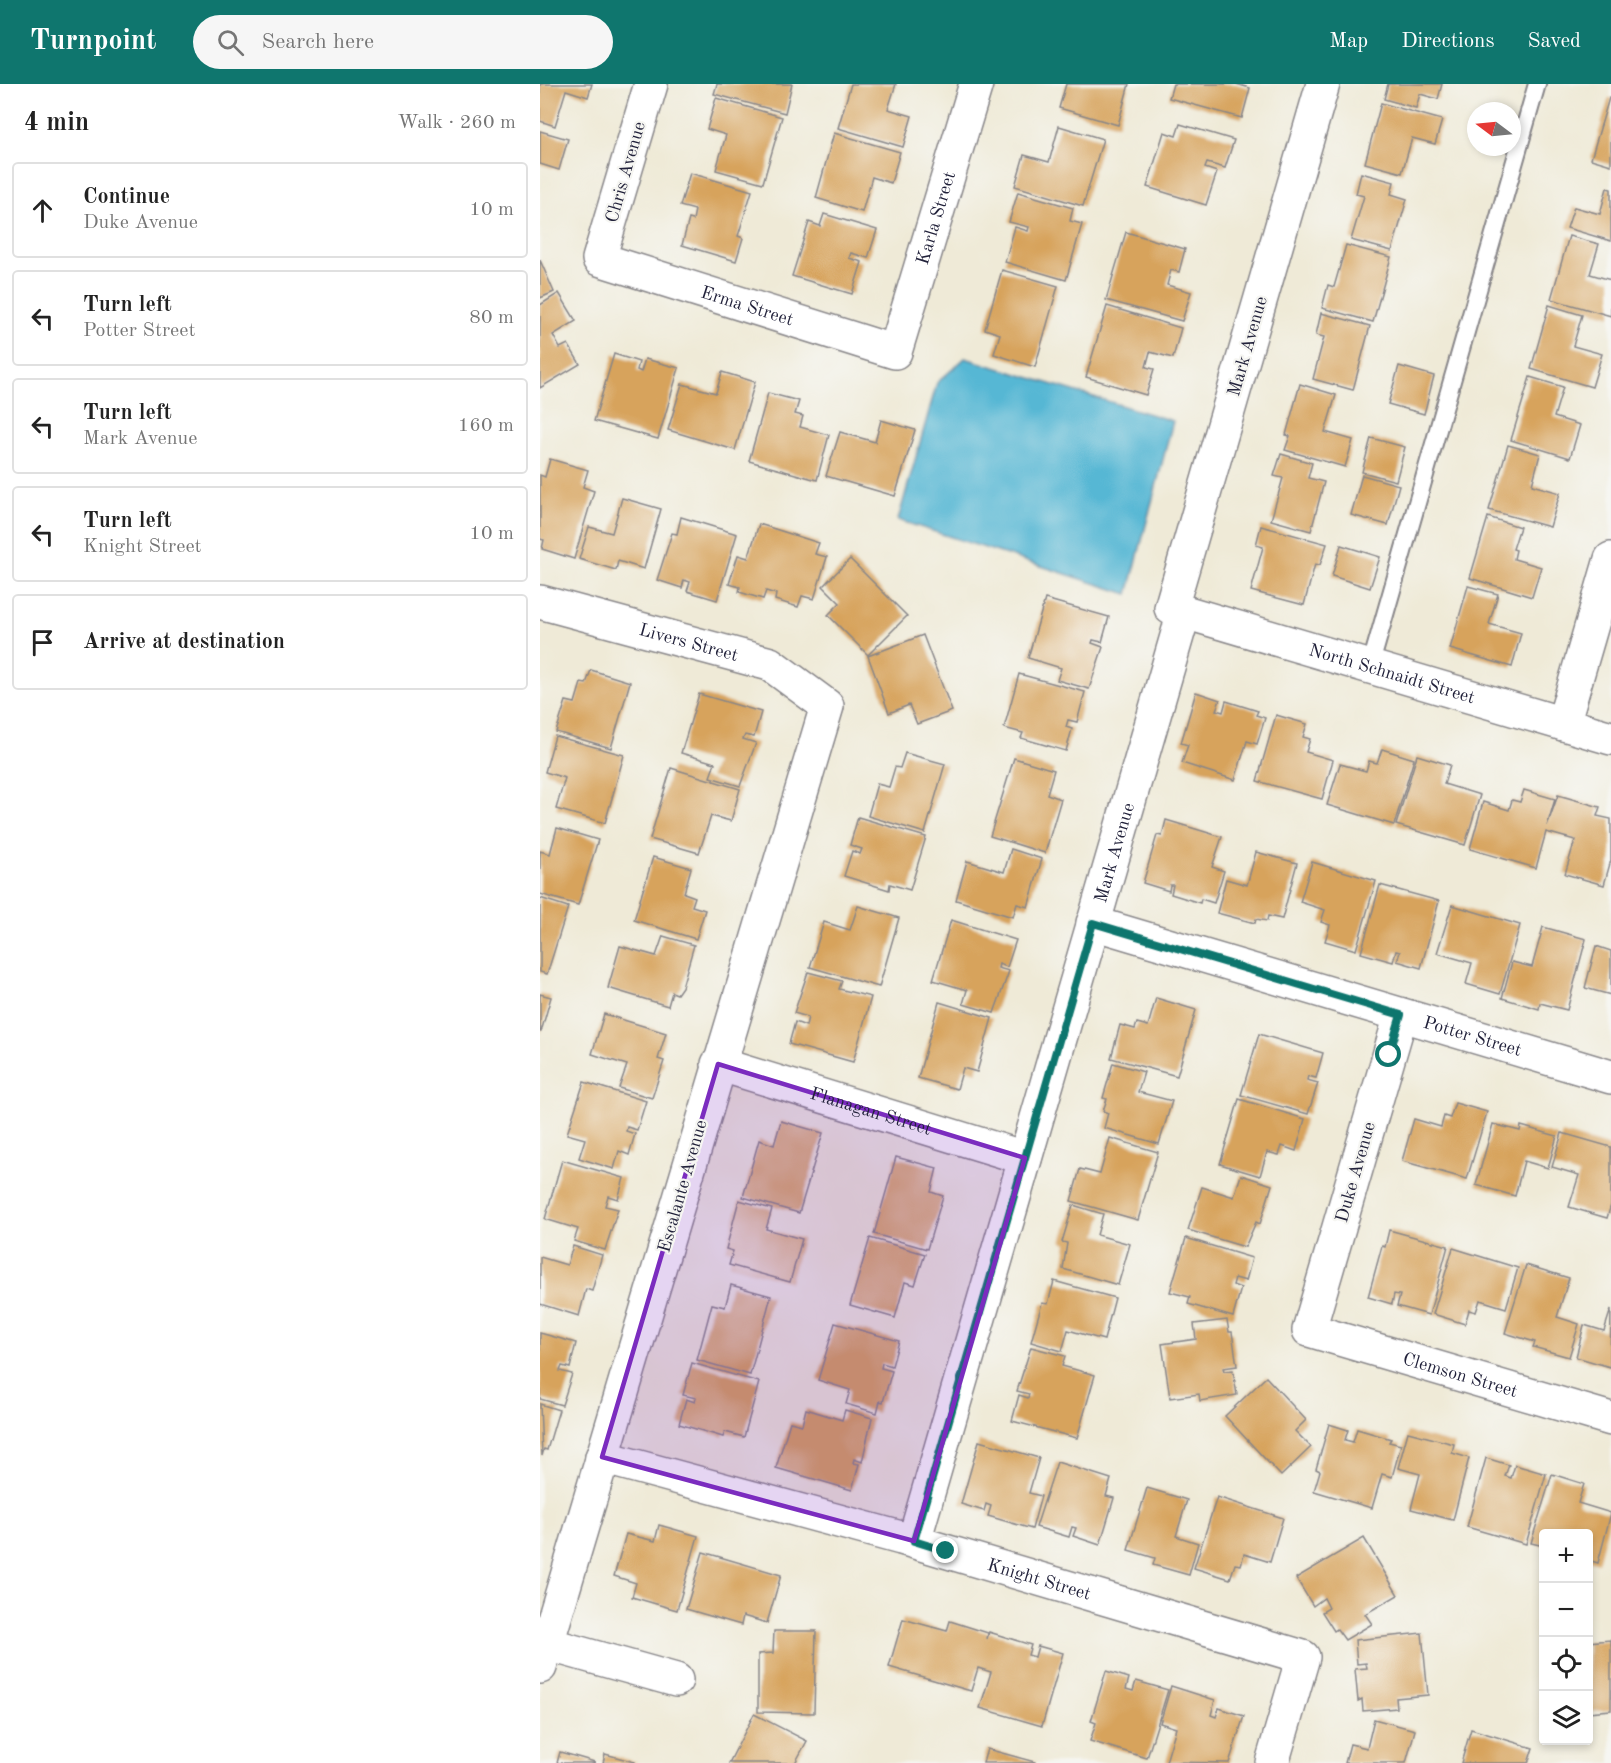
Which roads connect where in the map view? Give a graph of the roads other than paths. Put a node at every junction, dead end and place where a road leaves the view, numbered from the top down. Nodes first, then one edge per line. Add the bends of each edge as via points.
1 (651, 84) edge
2 (976, 84) edge
3 (1323, 84) edge
4 (1537, 84) edge
5 (599, 259) joint
6 (895, 352) joint
7 (1611, 559) edge
8 (540, 602) edge
9 (1177, 610) junction
10 (1370, 667) junction
11 (827, 706) joint
12 (1563, 724) junction
13 (1611, 738) edge
14 (1093, 923) junction
15 (1401, 1015) junction
16 (718, 1064) junction
17 (1611, 1077) edge
18 (1025, 1158) junction
19 (1309, 1330) joint
20 (1611, 1419) edge
21 (602, 1457) junction
22 (914, 1541) junction
23 (542, 1651) edge
24 (676, 1680) dead end
25 (1272, 1763) edge

1 - 5 street, Chris Avenue
2 - 6 street, Karla Street
3 - 9 street, Mark Avenue
4 - 10 lane
5 - 6 street, Erma Street
7 - 12 street
8 - 11 street, Livers Street via 770,664
9 - 10 street, North Schnaidt Street
9 - 14 street, Mark Avenue
10 - 12 street, North Schnaidt Street
11 - 16 street, Escalante Avenue
12 - 13 street, North Schnaidt Street
14 - 15 street, Potter Street
14 - 18 street, Mark Avenue
15 - 17 street, Potter Street
15 - 19 street, Duke Avenue
16 - 18 street, Flanagan Street
16 - 21 street, Escalante Avenue
18 - 22 street, Mark Avenue
19 - 20 street, Clemson Street
21 - 22 street, Knight Street
21 - 23 street, Escalante Avenue
22 - 25 street, Knight Street via 1304,1657
23 - 24 street

